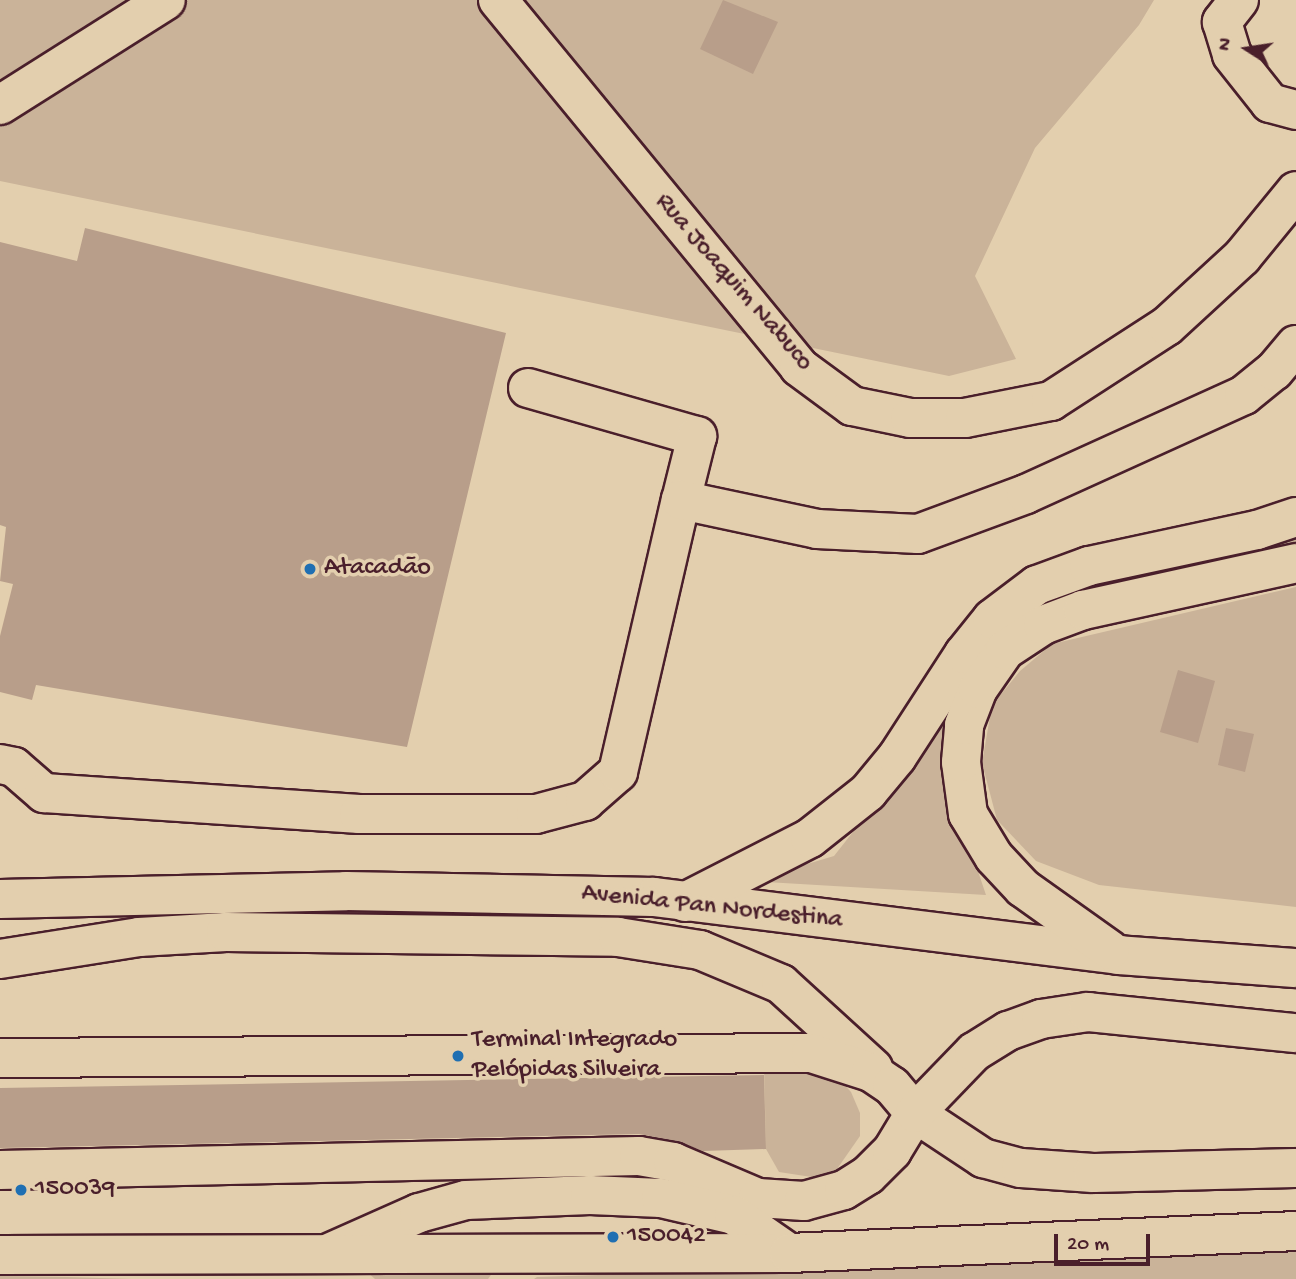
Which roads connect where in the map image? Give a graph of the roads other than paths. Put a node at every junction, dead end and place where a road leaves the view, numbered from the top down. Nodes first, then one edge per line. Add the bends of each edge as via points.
1 (166, 0) edge
2 (1239, 0) edge
3 (500, 3) edge
4 (0, 104) edge
5 (1296, 110) edge
6 (1296, 191) edge
7 (1296, 345) edge
8 (528, 387) dead end
9 (681, 500) junction
10 (1296, 517) edge
11 (1296, 563) edge
12 (0, 764) edge
13 (0, 792) edge
14 (44, 793) junction
15 (0, 880) edge
16 (224, 894) junction
17 (0, 899) edge
18 (43, 900) junction
19 (685, 902) junction
20 (0, 918) edge
21 (1118, 954) junction
22 (0, 959) edge
23 (1296, 968) edge
24 (1296, 1033) edge
25 (0, 1058) edge
26 (903, 1099) junction
27 (1296, 1168) edge
28 (0, 1170) edge
29 (1296, 1231) edge
30 (789, 1253) junction
31 (0, 1255) edge
32 (341, 1266) edge
33 (512, 1266) edge

1 - 4 main road
2 - 5 main road via 1222,22 1232,55 1270,103
3 - 6 main road, Rua Joaquim Nabuco via 799,367 852,406 910,418 965,418 1051,401 1167,326 1242,257
7 - 9 main road via 1244,395 1026,494 918,534 817,530
8 - 9 main road via 697,436
9 - 14 main road via 618,772 584,801 536,814 359,814
10 - 19 main road via 1257,530 1089,566 1037,584 992,619 868,792 810,838
11 - 21 main road via 1083,610 1043,625 1005,650 978,689 964,725 961,762 968,814 994,857 1023,888
12 - 14 main road via 14,766
13 - 14 main road
15 - 16 main road via 153,880
16 - 18 main road, Avenida Pan Nordestina
16 - 19 main road, Avenida Pan Nordestina via 526,892
17 - 18 main road, Avenida Pan Nordestina
18 - 20 main road
19 - 21 main road, Avenida Pan Nordestina
21 - 23 main road, Avenida Pan Nordestina
22 - 26 main road via 139,937 226,932 618,937 700,950 781,984
24 - 26 main road via 1087,1012 1008,1031
25 - 26 main road via 495,1058 774,1051 852,1062
26 - 27 main road via 983,1158 1021,1168 1093,1173
26 - 28 main road via 892,1151 845,1190 804,1201 758,1198 674,1162 639,1156
29 - 30 main road
30 - 32 main road via 734,1215 661,1198 590,1195 466,1200 419,1213
30 - 33 main road
31 - 32 main road via 280,1252
32 - 33 main road

